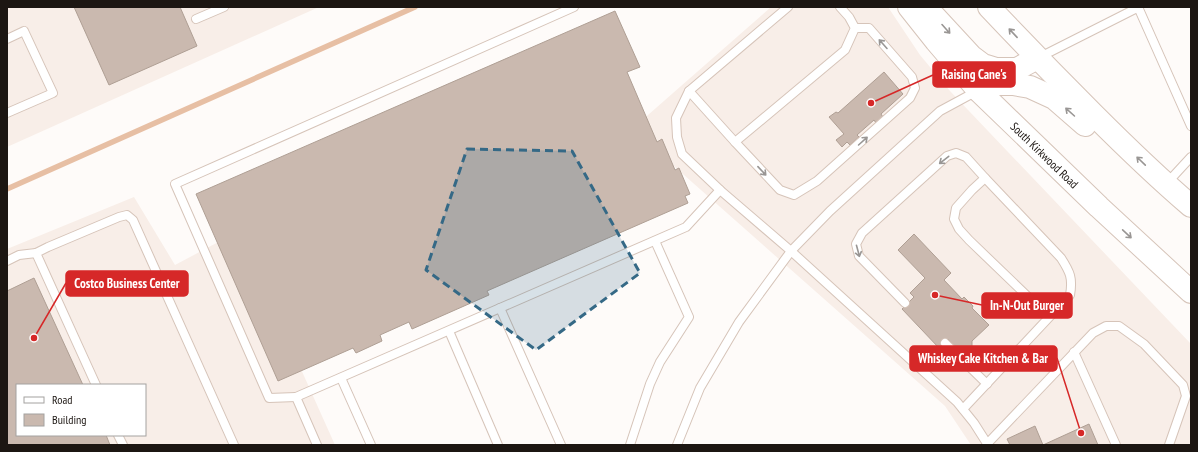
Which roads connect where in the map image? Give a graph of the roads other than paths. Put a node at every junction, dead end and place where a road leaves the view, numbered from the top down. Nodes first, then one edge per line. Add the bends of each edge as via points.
1 (224, 7) edge
2 (574, 7) edge
3 (788, 7) edge
4 (840, 7) edge
5 (989, 7) edge
6 (1139, 7) edge
7 (911, 10) edge
8 (196, 19) dead end
9 (855, 28) junction
10 (7, 39) edge
11 (1037, 58) junction
12 (978, 90) junction
13 (689, 91) junction
14 (7, 113) edge
15 (1191, 126) edge
16 (1115, 136) junction
17 (735, 142) junction
18 (1191, 157) edge
19 (985, 178) junction
20 (1165, 184) junction
21 (720, 190) junction
22 (1191, 206) edge
23 (654, 241) junction
24 (791, 251) junction
25 (36, 253) junction
26 (7, 261) edge
27 (1191, 292) edge
28 (905, 303) dead end
29 (500, 308) junction
30 (1049, 317) junction
31 (448, 331) junction
32 (945, 343) dead end
33 (1074, 352) junction
34 (341, 378) junction
35 (96, 384) edge
36 (987, 384) junction
37 (296, 397) junction
38 (963, 410) junction
39 (118, 436) edge
40 (987, 444) edge
41 (123, 445) edge
42 (234, 445) edge
43 (317, 445) edge
44 (371, 445) edge
45 (498, 445) edge
46 (561, 445) edge
47 (630, 445) edge
48 (677, 445) edge
49 (1116, 445) edge
50 (1169, 445) edge

1 - 8 lane
2 - 37 lane via 175,184 269,398
3 - 13 lane
4 - 9 lane
11 -> 5 main road
6 - 11 lane
6 - 15 lane
7 -> 11 main road via 934,16 971,56 983,65 996,69 1017,69
7 - 12 main road, South Kirkwood Road
9 - 17 lane via 845,50
17 -> 9 lane via 780,190 794,195 817,181 910,98 915,88 912,77 869,28
10 - 14 lane via 24,31 53,93
11 - 16 main road
16 -> 12 main road via 1092,131 1054,98 1030,87 997,84
12 - 24 lane via 940,111 830,211
12 -> 27 main road, South Kirkwood Road
13 - 17 lane
13 - 21 lane via 676,118 677,137 682,154
20 -> 16 main road
18 - 20 lane
19 -> 28 lane via 966,157 956,153 947,156 862,233 856,244 859,256
19 - 30 lane via 1061,258 1068,269 1072,283 1070,295
19 - 30 lane via 956,208 954,219 969,240
20 - 22 main road
21 - 23 lane via 686,227
21 - 24 lane
23 - 29 lane
23 - 47 lane via 689,317 660,362
24 - 38 lane
24 - 48 lane via 739,322 700,388
25 - 26 lane via 19,255
25 - 35 lane
25 - 42 lane via 118,217 126,215 133,220
29 - 31 lane
29 - 46 lane
30 - 36 lane
31 - 34 lane
31 - 45 lane
32 - 36 lane
33 - 40 lane
33 - 49 lane
33 - 50 lane via 1093,333 1106,326 1119,326 1144,344 1183,384 1186,396
34 - 37 lane
34 - 44 lane
36 - 38 lane
37 - 43 lane
38 - 40 lane
39 - 41 lane

